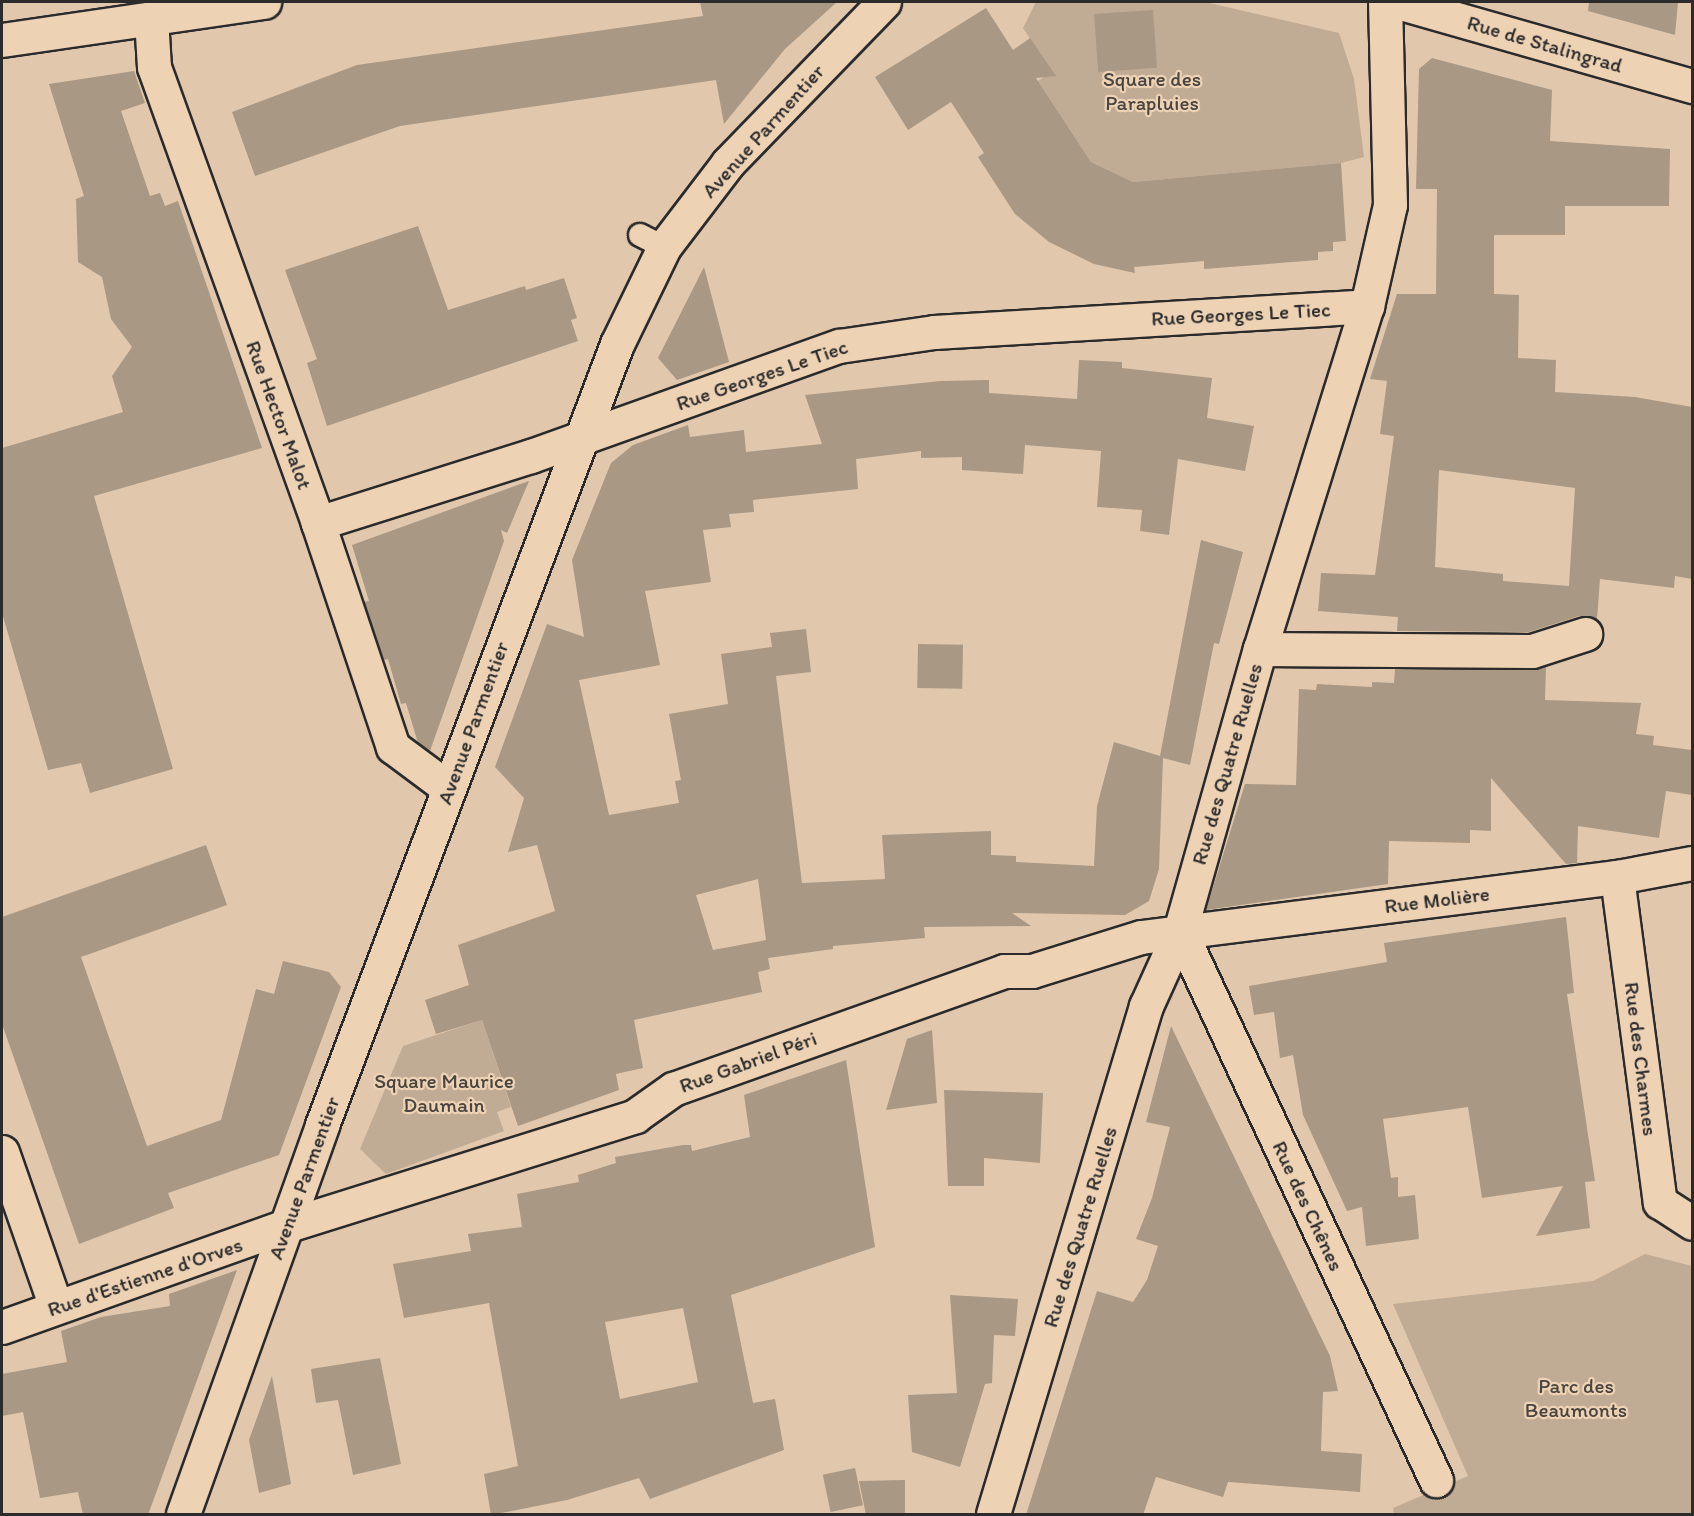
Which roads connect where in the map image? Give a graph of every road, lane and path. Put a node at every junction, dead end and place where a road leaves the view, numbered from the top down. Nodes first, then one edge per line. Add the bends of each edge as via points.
1 (264, 2) edge
2 (884, 2) edge
3 (1385, 2) edge
4 (1397, 2) edge
5 (151, 18) junction
6 (2, 40) edge
7 (1692, 86) edge
8 (1367, 306) junction
9 (579, 438) junction
10 (318, 523) junction
11 (1585, 634) dead end
12 (1260, 649) junction
13 (448, 788) junction
14 (1692, 862) edge
15 (1617, 877) junction
16 (1180, 931) junction
17 (2, 1152) edge
18 (1692, 1224) edge
19 (288, 1226) junction
20 (56, 1307) junction
21 (2, 1327) edge
22 (1436, 1480) dead end
23 (183, 1515) edge
24 (993, 1515) edge

1 - 5 street
2 - 9 street, Avenue Parmentier via 652,241
3 - 8 street, Rue des Quatre Ruelles via 1389,37 1390,205
4 - 7 street, Rue de Stalingrad
5 - 6 street
5 - 10 street, Rue Hector Malot via 154,67
8 - 9 street, Rue Georges Le Tiec via 934,332 840,346
8 - 12 street, Rue des Quatre Ruelles
9 - 10 street, Rue Georges Le Tiec
9 - 13 street, Avenue Parmentier
10 - 13 street, Rue Hector Malot via 393,747
11 - 12 street via 1532,651
12 - 16 street, Rue des Quatre Ruelles
13 - 19 street, Avenue Parmentier
14 - 15 street, Rue Molière
15 - 16 street, Rue Molière
15 - 18 street, Rue des Charmes via 1660,1202
16 - 19 street, Rue Gabriel Péri via 1141,937 1032,971 1004,971 673,1089 634,1116
16 - 22 street, Rue des Chênes
16 - 24 street, Rue des Quatre Ruelles via 1146,1006
17 - 20 street
19 - 20 street, Rue d'Estienne d'Orves
19 - 23 street, Avenue Parmentier
20 - 21 street, Rue d'Estienne d'Orves

